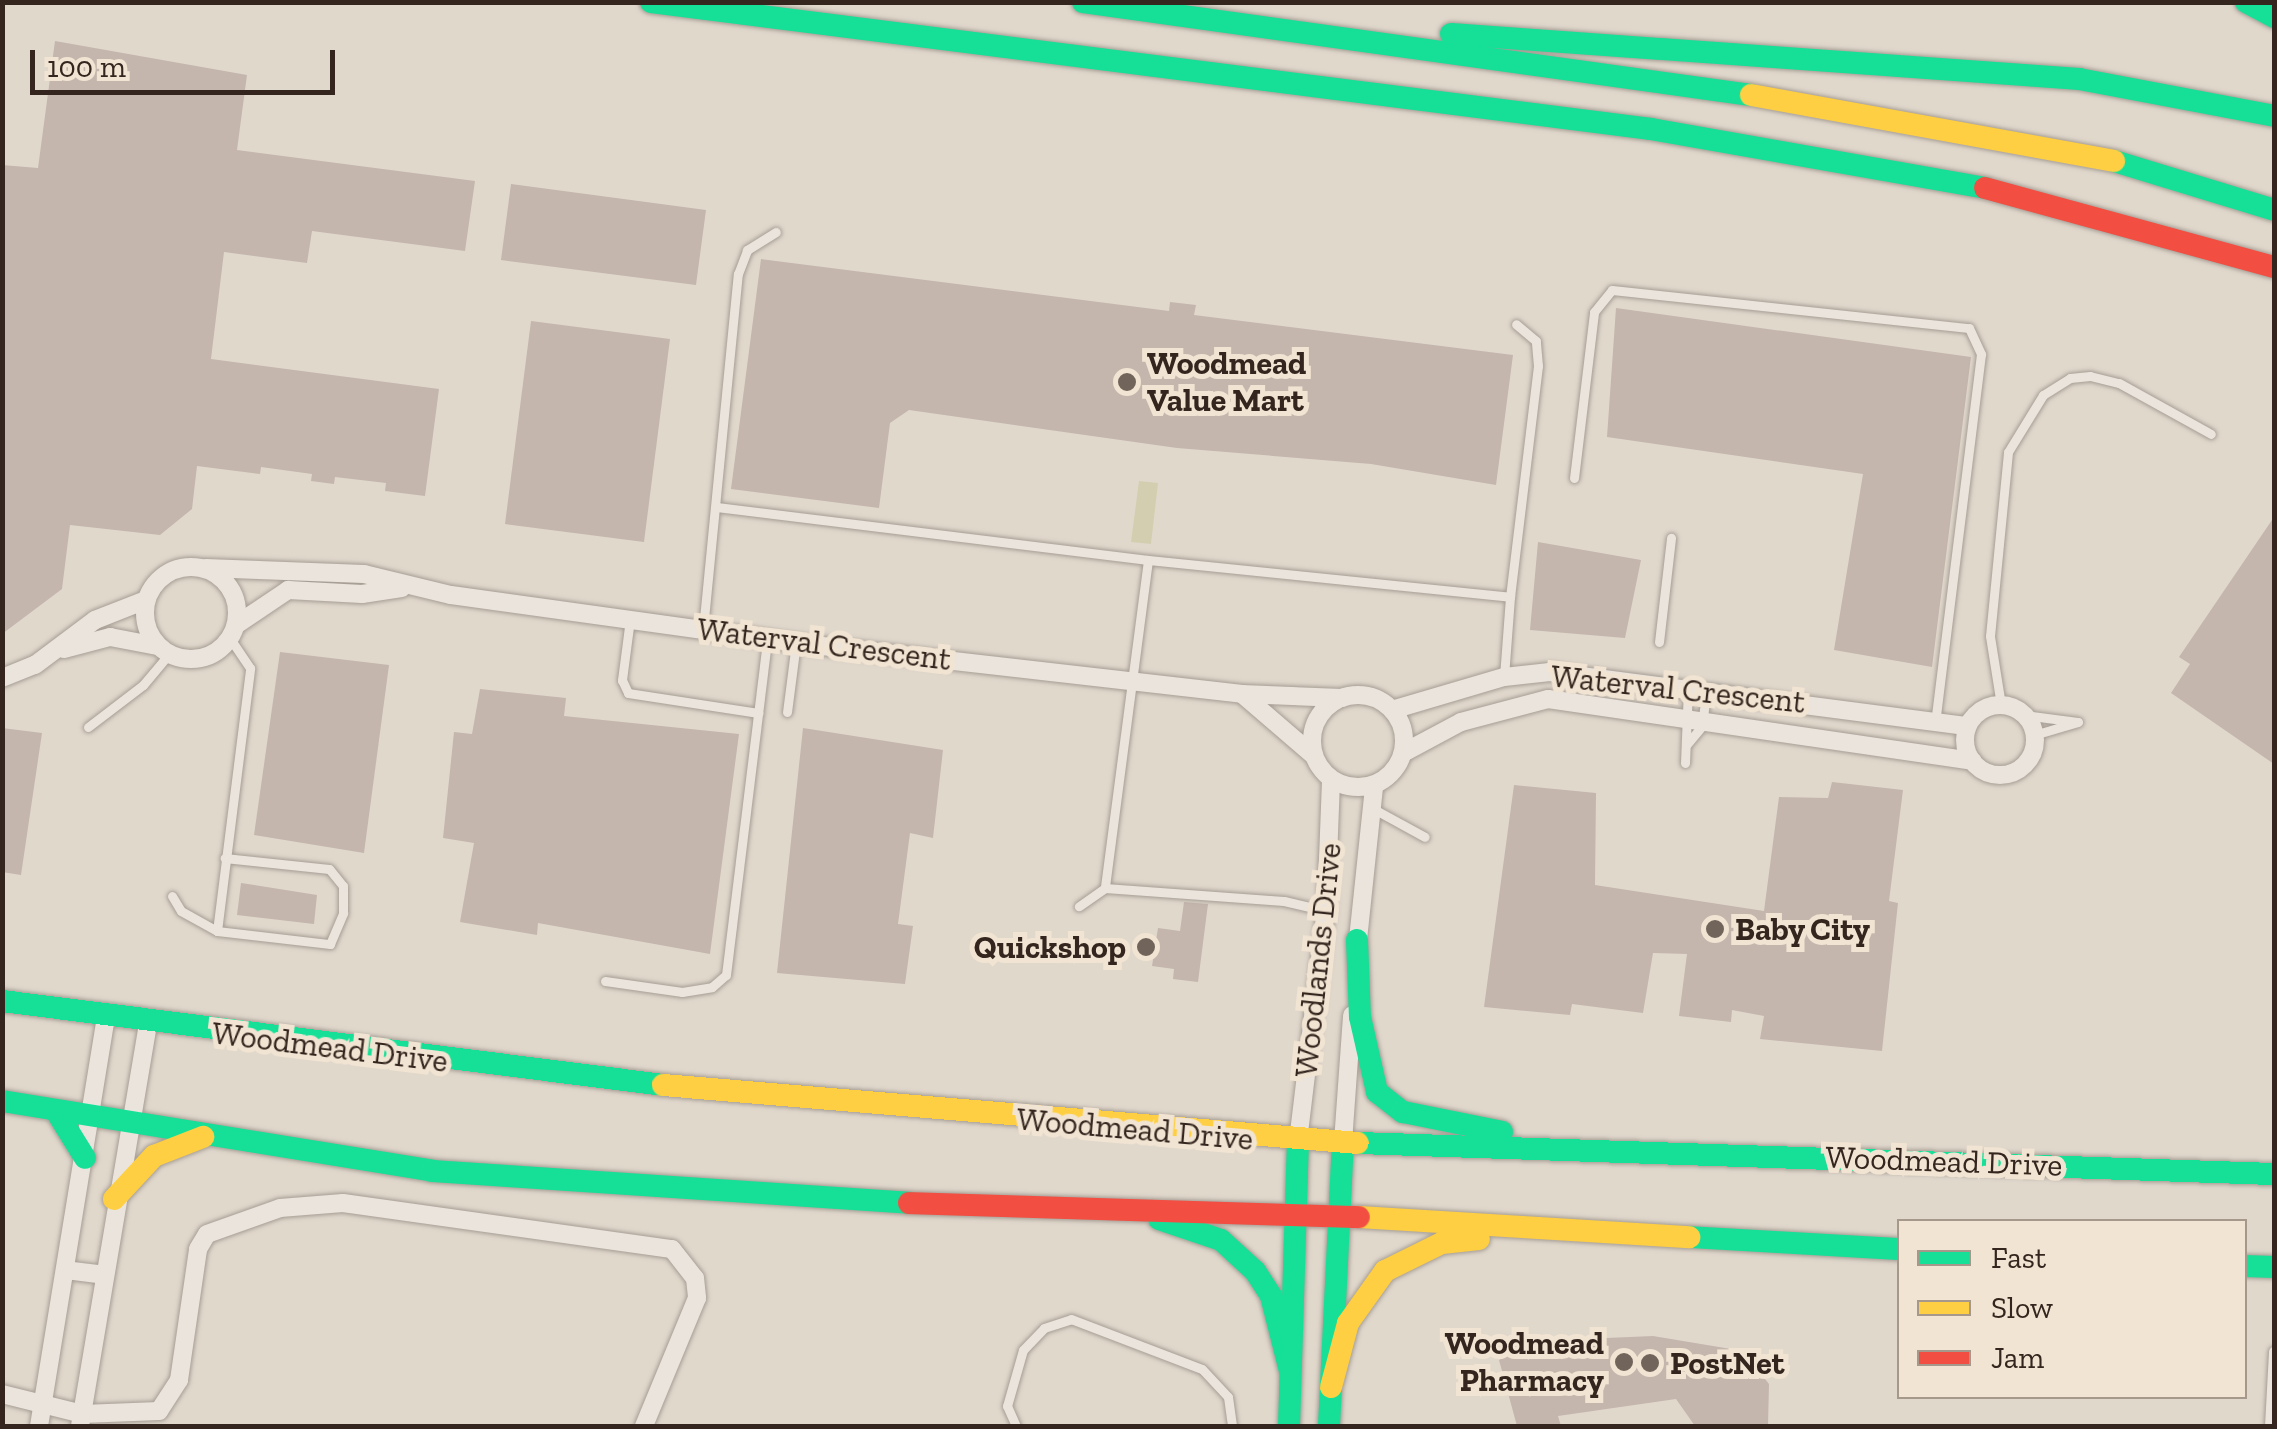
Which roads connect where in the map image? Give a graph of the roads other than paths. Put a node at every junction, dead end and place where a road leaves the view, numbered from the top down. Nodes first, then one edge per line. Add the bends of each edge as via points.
1 (651, 2) edge
2 (1083, 2) edge
3 (2246, 2) edge
4 (2274, 18) edge
5 (1238, 24) junction
6 (2274, 116) edge
7 (2274, 210) edge
8 (2094, 212) junction
9 (776, 232) dead end
10 (2274, 267) edge
11 (2274, 286) edge
12 (1516, 324) dead end
13 (2212, 434) dead end
14 (1574, 478) dead end
15 (716, 507) junction
16 (1671, 538) dead end
17 (1148, 560) junction
18 (206, 568) junction
19 (408, 587) junction
20 (1510, 597) junction
21 (146, 600) junction
22 (630, 619) junction
23 (703, 630) junction
24 (233, 632) junction
25 (766, 639) junction
26 (1659, 642) dead end
27 (796, 643) junction
28 (163, 650) junction
29 (54, 653) junction
30 (1504, 677) junction
31 (2, 678) edge
32 (1135, 680) junction
33 (1697, 688) junction
34 (1242, 694) junction
35 (1342, 698) junction
36 (2000, 705) junction
37 (1392, 710) junction
38 (786, 712) dead end
39 (758, 713) junction
40 (2024, 714) junction
41 (1683, 722) junction
42 (1935, 722) junction
43 (1702, 726) junction
44 (1968, 726) junction
45 (88, 727) dead end
46 (2034, 735) junction
47 (1687, 744) junction
48 (1403, 753) junction
49 (1313, 756) junction
50 (1972, 762) junction
51 (1685, 763) dead end
52 (1330, 780) junction
53 (1374, 786) junction
54 (1372, 808) junction
55 (1425, 838) dead end
56 (225, 858) junction
57 (1105, 888) junction
58 (172, 896) dead end
59 (1080, 906) dead end
60 (1326, 911) junction
61 (216, 930) junction
62 (1357, 940) junction
63 (605, 981) dead end
64 (2, 1001) edge
65 (106, 1019) junction
66 (148, 1024) junction
67 (2, 1101) edge
68 (56, 1111) junction
69 (92, 1117) junction
70 (127, 1120) junction
71 (204, 1136) junction
72 (1298, 1141) junction
73 (1344, 1142) junction
74 (1598, 1148) junction
75 (85, 1158) junction
76 (2274, 1174) edge
77 (114, 1199) junction
78 (1129, 1208) junction
79 (1294, 1216) junction
80 (1340, 1216) junction
81 (1626, 1236) junction
82 (1897, 1249) edge
83 (2247, 1266) edge
84 (2274, 1267) edge
85 (65, 1270) junction
86 (103, 1275) junction
87 (2273, 1350) edge
88 (1290, 1371) junction
89 (1332, 1387) junction
90 (2, 1394) edge
91 (43, 1407) junction
92 (81, 1420) edge
93 (39, 1426) edge
94 (644, 1426) edge
95 (1016, 1426) edge
96 (1232, 1426) edge
97 (1289, 1426) edge
98 (1330, 1426) edge
99 (2270, 1426) edge

1 - 8 main road via 1650,130 1936,177
2 - 5 main road
3 - 4 main road
5 - 6 main road via 1978,70 2079,79
5 - 7 main road via 1951,128 2108,160
8 - 10 main road
8 - 11 main road
9 - 15 lane via 747,250 738,274
12 - 20 lane via 1536,341 1538,366
13 - 36 lane via 2119,383 2090,376 2070,378 2043,395 2008,452 1990,636
14 - 42 lane via 1594,312 1612,290 1969,328 1981,354
15 - 17 lane
15 - 23 lane
16 - 26 lane
17 - 20 lane
17 - 32 lane
18 - 19 street, Waterval Crescent via 364,574
18 - 21 street via 166,573
18 - 24 street via 235,597
19 - 22 street, Waterval Crescent
19 - 24 street, Waterval Crescent via 362,594 288,590
20 - 30 lane
21 - 28 street via 145,622
21 - 29 street via 95,620
22 - 23 street, Waterval Crescent
22 - 39 lane via 622,680 628,693
23 - 25 street, Waterval Crescent
24 - 28 street via 209,656
24 - 56 lane via 250,668
25 - 27 street, Waterval Crescent
25 - 39 lane
27 - 32 street, Waterval Crescent
27 - 38 lane
28 - 29 street via 110,637
28 - 45 lane via 144,685
29 - 31 street
30 - 33 street, Waterval Crescent via 1550,672
30 - 37 street, Waterval Crescent
32 - 34 street, Waterval Crescent
32 - 57 lane
33 - 41 lane
33 - 42 street, Waterval Crescent
33 - 43 lane
34 - 35 street, Waterval Crescent
34 - 49 street
35 - 37 street via 1364,695
35 - 49 street via 1314,726
36 - 40 street
36 - 44 street via 1981,710
37 - 48 street
39 - 63 lane via 722,981 682,992
40 - 46 street
40 - 46 lane via 2078,722
41 - 43 street, Waterval Crescent
41 - 47 lane
41 - 48 street, Waterval Crescent via 1548,699 1476,717
42 - 44 street, Waterval Crescent
43 - 47 lane
43 - 50 street, Waterval Crescent
44 - 50 street
46 - 50 street via 2030,759 2011,774 1985,772
47 - 51 lane
48 - 53 street
49 - 52 street
52 - 53 street
52 - 60 street, Woodlands Drive
53 - 54 street, Woodlands Drive
54 - 55 lane
54 - 62 street, Woodlands Drive
56 - 61 lane
56 - 61 lane via 329,869 343,886 343,913 330,944
57 - 59 lane
57 - 60 lane via 1284,900
58 - 61 lane via 182,911
60 - 72 street, Woodlands Drive
62 - 73 street, Woodlands Drive
62 - 74 main road via 1368,1068 1384,1100 1419,1116
64 - 65 main road, Woodmead Drive
65 - 66 main road, Woodmead Drive
65 - 69 street
66 - 70 street
66 - 72 main road, Woodmead Drive via 568,1076
67 - 68 main road
68 - 69 main road
68 - 75 main road
69 - 70 main road
69 - 75 street
70 - 71 main road
70 - 77 street
71 - 77 main road via 154,1156
71 - 78 main road via 432,1171 565,1182 966,1206
72 - 73 main road, Woodmead Drive
72 - 79 main road
73 - 74 main road, Woodmead Drive
73 - 80 main road
74 - 76 main road, Woodmead Drive
75 - 85 street
77 - 86 street
78 - 79 main road
78 - 88 main road via 1221,1240 1255,1271 1270,1296
79 - 80 main road
79 - 88 main road
80 - 81 main road
80 - 89 main road
81 - 82 main road
81 - 89 main road via 1464,1240 1410,1255 1385,1271 1348,1323
83 - 84 main road
85 - 86 street
85 - 91 street
86 - 92 street
87 - 99 lane
88 - 97 main road
89 - 98 main road
90 - 91 street
91 - 92 street
91 - 93 street
92 - 94 street via 145,1416 168,1404 180,1380 198,1249 207,1234 280,1208 343,1203 672,1249 695,1278 696,1298
95 - 96 lane via 1008,1406 1023,1350 1044,1328 1071,1319 1202,1369 1228,1397

